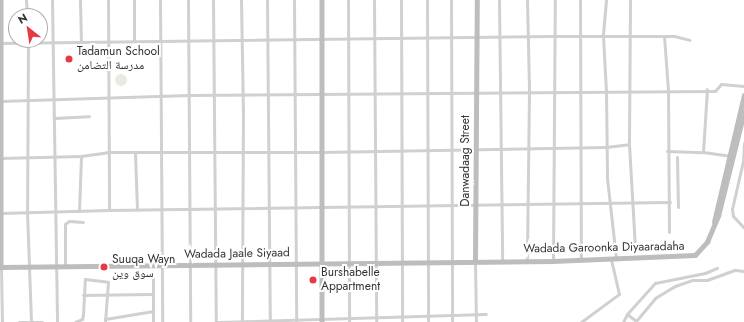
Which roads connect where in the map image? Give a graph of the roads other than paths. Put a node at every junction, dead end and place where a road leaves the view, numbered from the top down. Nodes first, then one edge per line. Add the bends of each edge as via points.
1 (1, 0) edge
2 (52, 0) edge
3 (80, 0) edge
4 (108, 0) edge
5 (134, 0) edge
6 (160, 0) edge
7 (188, 0) edge
8 (213, 0) edge
9 (241, 0) edge
10 (267, 0) edge
11 (294, 0) edge
12 (322, 0) edge
13 (348, 0) edge
14 (374, 0) edge
15 (401, 0) edge
16 (427, 0) edge
17 (451, 0) edge
18 (477, 0) edge
19 (499, 0) edge
20 (526, 0) edge
21 (555, 0) edge
22 (580, 0) edge
23 (606, 0) edge
24 (630, 0) edge
25 (554, 36) junction
26 (579, 36) junction
27 (603, 36) junction
28 (664, 36) junction
29 (477, 37) junction
30 (500, 37) junction
31 (527, 37) junction
32 (631, 37) junction
33 (401, 38) junction
34 (427, 38) junction
35 (451, 38) junction
36 (294, 39) junction
37 (322, 39) junction
38 (349, 39) junction
39 (374, 39) junction
40 (161, 40) junction
41 (188, 40) junction
42 (213, 40) junction
43 (241, 40) junction
44 (268, 40) junction
45 (690, 40) dead end
46 (134, 41) junction
47 (107, 42) junction
48 (1, 43) edge
49 (81, 43) junction
50 (48, 44) edge
51 (54, 44) junction
52 (28, 48) edge
53 (744, 86) edge
54 (707, 89) junction
55 (668, 90) junction
56 (502, 91) junction
57 (529, 91) junction
58 (580, 91) junction
59 (606, 91) junction
60 (631, 91) junction
61 (401, 92) junction
62 (476, 92) junction
63 (555, 92) junction
64 (427, 93) junction
65 (451, 93) junction
66 (375, 94) junction
67 (189, 95) junction
68 (214, 95) junction
69 (243, 95) junction
70 (268, 95) junction
71 (295, 95) junction
72 (322, 95) junction
73 (348, 95) junction
74 (744, 95) edge
75 (162, 96) junction
76 (107, 97) junction
77 (55, 99) junction
78 (1, 101) edge
79 (27, 101) junction
80 (744, 112) edge
81 (89, 116) dead end
82 (54, 118) junction
83 (744, 143) edge
84 (629, 144) junction
85 (553, 146) junction
86 (580, 146) junction
87 (502, 147) junction
88 (606, 147) junction
89 (476, 148) junction
90 (527, 148) junction
91 (401, 149) junction
92 (427, 149) junction
93 (451, 149) junction
94 (242, 150) junction
95 (375, 150) junction
96 (215, 151) junction
97 (269, 151) junction
98 (296, 151) junction
99 (349, 151) junction
100 (667, 151) junction
101 (108, 152) junction
102 (188, 152) junction
103 (322, 152) junction
104 (703, 152) junction
105 (136, 153) junction
106 (161, 153) junction
107 (54, 156) junction
108 (81, 156) junction
109 (730, 156) junction
110 (29, 157) junction
111 (677, 157) dead end
112 (1, 158) edge
113 (668, 167) junction
114 (677, 168) junction
115 (670, 202) junction
116 (555, 203) junction
117 (610, 203) junction
118 (633, 203) junction
119 (527, 204) junction
120 (580, 204) junction
121 (428, 205) junction
122 (451, 205) junction
123 (476, 205) junction
124 (402, 206) junction
125 (501, 206) junction
126 (269, 207) junction
127 (322, 207) junction
128 (374, 207) junction
129 (678, 207) dead end
130 (215, 208) junction
131 (242, 208) junction
132 (296, 208) junction
133 (348, 208) junction
134 (137, 209) junction
135 (161, 209) junction
136 (189, 209) junction
137 (109, 210) junction
138 (79, 211) junction
139 (27, 212) junction
140 (1, 213) edge
141 (54, 213) junction
142 (83, 222) dead end
143 (714, 223) junction
144 (744, 228) edge
145 (669, 232) dead end
146 (636, 247) dead end
147 (614, 258) junction
148 (502, 260) junction
149 (527, 260) junction
150 (581, 260) junction
151 (452, 261) junction
152 (475, 261) junction
153 (553, 261) junction
154 (376, 262) junction
155 (402, 262) junction
156 (429, 262) junction
157 (295, 263) junction
158 (322, 263) junction
159 (349, 263) junction
160 (269, 264) junction
161 (161, 265) junction
162 (188, 265) junction
163 (215, 265) junction
164 (241, 265) junction
165 (28, 266) junction
166 (55, 266) junction
167 (65, 266) junction
168 (1, 267) edge
169 (717, 268) dead end
170 (744, 270) edge
171 (153, 275) dead end
172 (152, 294) junction
173 (83, 295) junction
174 (107, 295) junction
175 (153, 311) junction
176 (486, 314) dead end
177 (627, 314) junction
178 (452, 315) junction
179 (476, 315) junction
180 (428, 316) junction
181 (402, 317) junction
182 (376, 318) junction
183 (105, 320) edge
184 (322, 320) edge
185 (349, 320) edge
186 (270, 321) edge
187 (296, 321) edge
188 (2, 322) edge
189 (20, 322) edge
190 (31, 322) edge
191 (42, 322) edge
192 (57, 322) edge
193 (75, 322) edge
194 (153, 322) edge
195 (162, 322) edge
196 (190, 322) edge
197 (217, 322) edge
198 (242, 322) edge
199 (376, 322) edge
200 (402, 322) edge
201 (428, 322) edge
202 (452, 322) edge
203 (476, 322) edge
204 (581, 322) edge
205 (623, 322) edge

1 - 48 main road
2 - 51 street
3 - 49 street
4 - 47 street
5 - 46 street
6 - 40 street
7 - 41 street
8 - 42 street
9 - 43 street
10 - 44 street
11 - 36 street
12 - 37 main road
13 - 38 street
14 - 39 street
15 - 33 street
16 - 34 street
17 - 35 street
18 - 29 main road, Danwadaag Street
19 - 30 street
20 - 31 street
21 - 25 street
22 - 26 street
23 - 27 street
24 - 32 street
25 - 26 street
25 - 31 street
25 - 63 street
26 - 27 street
26 - 58 street
27 - 32 street
27 - 59 street
28 - 32 street
28 - 45 street
28 - 55 street
29 - 30 street
29 - 35 street
29 - 62 main road, Danwadaag Street
30 - 31 street
30 - 56 street
31 - 57 street
32 - 60 street
33 - 34 street
33 - 39 street
33 - 61 street
34 - 35 street
34 - 64 street
35 - 65 street
36 - 37 street
36 - 44 street
36 - 71 street
37 - 38 street
37 - 72 main road
38 - 39 street
38 - 73 street
39 - 66 street
40 - 41 street
40 - 46 street
40 - 75 street
41 - 42 street
41 - 67 street
42 - 43 street
42 - 68 street
43 - 44 street
43 - 69 street
44 - 70 street
46 - 47 street
47 - 49 street
47 - 76 street
48 - 78 main road
49 - 51 street
50 - 51 street
51 - 77 street
52 - 79 street
53 - 54 street via 721,84 718,90
54 - 55 street
54 - 104 street
55 - 60 street
55 - 100 street
56 - 57 street
56 - 62 street
56 - 87 street
57 - 63 street
57 - 90 street
58 - 59 street
58 - 63 street
58 - 86 street
59 - 60 street
59 - 88 street
60 - 84 street
61 - 64 street
61 - 66 street
61 - 91 street
62 - 65 street
62 - 89 main road, Danwadaag Street
63 - 85 street
64 - 65 street
64 - 92 street
65 - 93 street
66 - 73 street
66 - 95 street
67 - 68 street
67 - 75 street
67 - 102 street
68 - 69 street
68 - 96 street
69 - 70 street
69 - 94 street
70 - 71 street
70 - 97 street
71 - 72 street
71 - 98 street
72 - 73 street
72 - 103 main road
73 - 99 street
74 - 109 main road, Wadada Garoonka Diyaaradaha
75 - 76 street
75 - 106 street
76 - 77 street
76 - 101 street
77 - 79 street
77 - 82 street
78 - 79 street
78 - 112 main road
79 - 110 street
80 - 143 main road, Wadada Garoonka Diyaaradaha
81 - 82 street
82 - 107 street
83 - 144 street via 744,161 732,209 733,216
84 - 88 street
84 - 118 street
85 - 86 street
85 - 90 street
85 - 116 street
86 - 88 street
86 - 120 street
87 - 89 street
87 - 90 street
87 - 125 street
88 - 117 street
89 - 93 street
89 - 123 main road, Danwadaag Street
90 - 119 street
91 - 92 street
91 - 95 street
91 - 124 street
92 - 93 street
92 - 121 street
93 - 122 street
94 - 96 street
94 - 97 street
94 - 131 street
95 - 99 street
95 - 128 street
96 - 102 street
96 - 130 street
97 - 98 street
97 - 126 street
98 - 103 street
98 - 132 street
99 - 103 street
99 - 133 street
100 - 104 street
100 - 113 street
101 - 105 street
101 - 108 street
101 - 137 street
102 - 106 street
102 - 136 street
103 - 127 main road
104 - 109 street
105 - 106 street
105 - 134 street
106 - 135 street
107 - 108 street
107 - 110 street
107 - 141 street
108 - 138 street
109 - 143 main road, Wadada Garoonka Diyaaradaha
110 - 112 street
110 - 139 street
111 - 114 street
112 - 140 main road
113 - 114 street
113 - 115 street
114 - 129 street
115 - 118 street
115 - 145 street
116 - 119 street
116 - 120 street
116 - 153 street
117 - 118 street
117 - 120 street
117 - 147 street
118 - 146 street
119 - 125 street
119 - 149 street
120 - 150 street
121 - 122 street
121 - 124 street
121 - 156 street
122 - 123 street
122 - 151 street
123 - 125 street
123 - 152 main road, Danwadaag Street
124 - 128 street
124 - 155 street
125 - 148 street
126 - 131 street
126 - 132 street
126 - 160 street
127 - 132 street
127 - 133 street
127 - 158 main road
128 - 133 street
128 - 154 street
130 - 131 street
130 - 136 street
130 - 163 street
131 - 164 street
132 - 157 street
133 - 159 street
134 - 135 street
134 - 137 street
135 - 136 street
135 - 161 street
136 - 162 street
137 - 138 street
138 - 141 street
139 - 140 street
139 - 141 street
139 - 165 street
140 - 168 main road
141 - 166 street
142 - 167 street via 70,221 65,224
143 - 147 main road, Wadada Garoonka Diyaaradaha via 707,242 695,255
147 - 150 main road, Wadada Garoonka Diyaaradaha
147 - 204 street via 620,294
148 - 149 main road, Wadada Garoonka Diyaaradaha
148 - 152 main road, Wadada Garoonka Diyaaradaha
149 - 153 main road, Wadada Garoonka Diyaaradaha
150 - 153 main road, Wadada Garoonka Diyaaradaha
151 - 152 main road, Wadada Jaale Siyaad
151 - 156 main road, Wadada Jaale Siyaad
151 - 178 street
152 - 179 street, Danwadaag Street
154 - 155 main road, Wadada Jaale Siyaad
154 - 159 main road, Wadada Jaale Siyaad
154 - 182 street
155 - 156 main road, Wadada Jaale Siyaad
155 - 181 street
156 - 180 street
157 - 158 main road, Wadada Jaale Siyaad
157 - 160 main road, Wadada Jaale Siyaad
157 - 187 street
158 - 159 main road, Wadada Jaale Siyaad
158 - 184 main road
159 - 185 street
160 - 164 main road, Wadada Jaale Siyaad
160 - 186 street
161 - 162 main road, Wadada Jaale Siyaad
161 - 167 main road, Wadada Jaale Siyaad
161 - 195 street
162 - 163 main road, Wadada Jaale Siyaad
162 - 196 street
163 - 164 main road, Wadada Jaale Siyaad
163 - 197 street
164 - 198 street
165 - 166 main road, Wadada Jaale Siyaad
165 - 168 main road, Wadada Jaale Siyaad
165 - 190 street
166 - 167 main road, Wadada Jaale Siyaad
166 - 192 street
168 - 188 street
169 - 177 street via 698,275 654,283
170 - 177 street via 735,270 707,280 692,280 675,286 655,298 636,321
171 - 172 street
172 - 174 street
172 - 175 street
173 - 174 street
173 - 174 street via 85,279 108,282
173 - 193 street via 82,319
174 - 183 street
175 - 183 street
175 - 194 street
176 - 179 street
177 - 205 street
178 - 179 street
178 - 180 street
178 - 202 street
179 - 203 street, Danwadaag Street
180 - 181 street
180 - 201 street
181 - 182 street
181 - 200 street
182 - 185 street
182 - 199 street
184 - 185 street
184 - 187 street
186 - 187 street
186 - 198 street
189 - 190 street
190 - 191 street
197 - 198 street

